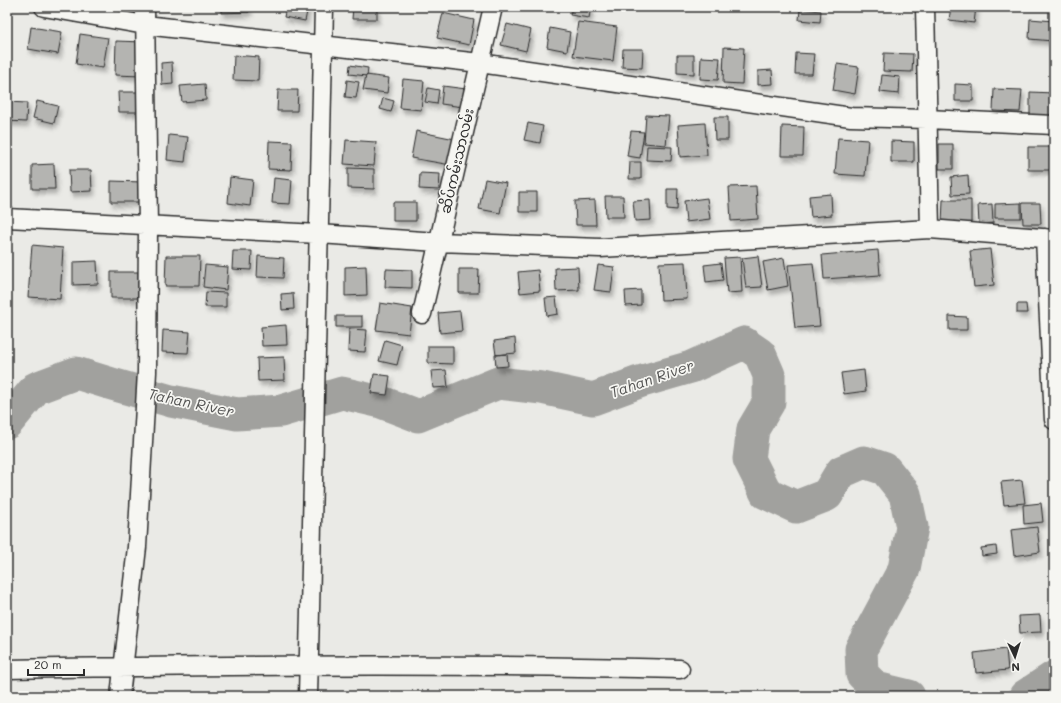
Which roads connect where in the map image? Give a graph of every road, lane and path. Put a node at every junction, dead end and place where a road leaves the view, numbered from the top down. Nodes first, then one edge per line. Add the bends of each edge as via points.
1 (44, 7) edge
2 (324, 7) edge
3 (493, 7) edge
4 (925, 7) edge
5 (145, 16) edge
6 (323, 44) junction
7 (480, 63) junction
8 (927, 119) junction
9 (1054, 125) edge
10 (7, 218) edge
11 (148, 226) junction
12 (930, 229) junction
13 (319, 234) junction
14 (1050, 238) edge
15 (438, 242) junction
16 (422, 314) dead end
17 (1054, 420) edge
18 (308, 665) junction
19 (123, 667) junction
20 (7, 669) edge
21 (680, 669) dead end
22 (120, 696) edge
23 (308, 696) edge

1 - 5 street
2 - 6 street
3 - 7 street, ဆိပ်ကမ်းသာလမ်း
4 - 8 street
5 - 6 street
5 - 11 street
6 - 7 street
6 - 13 street
7 - 8 street via 852,117
7 - 15 street, ဆိပ်ကမ်းသာလမ်း
8 - 9 street
8 - 12 street
10 - 11 street
11 - 13 street
11 - 19 street via 147,372 137,547
12 - 14 street
12 - 15 street via 600,248
13 - 15 street
13 - 18 street
14 - 17 street
15 - 16 street, ဆိပ်ကမ်းသာလမ်း
18 - 19 street
18 - 21 street via 529,665
18 - 23 street
19 - 20 street
19 - 22 street

